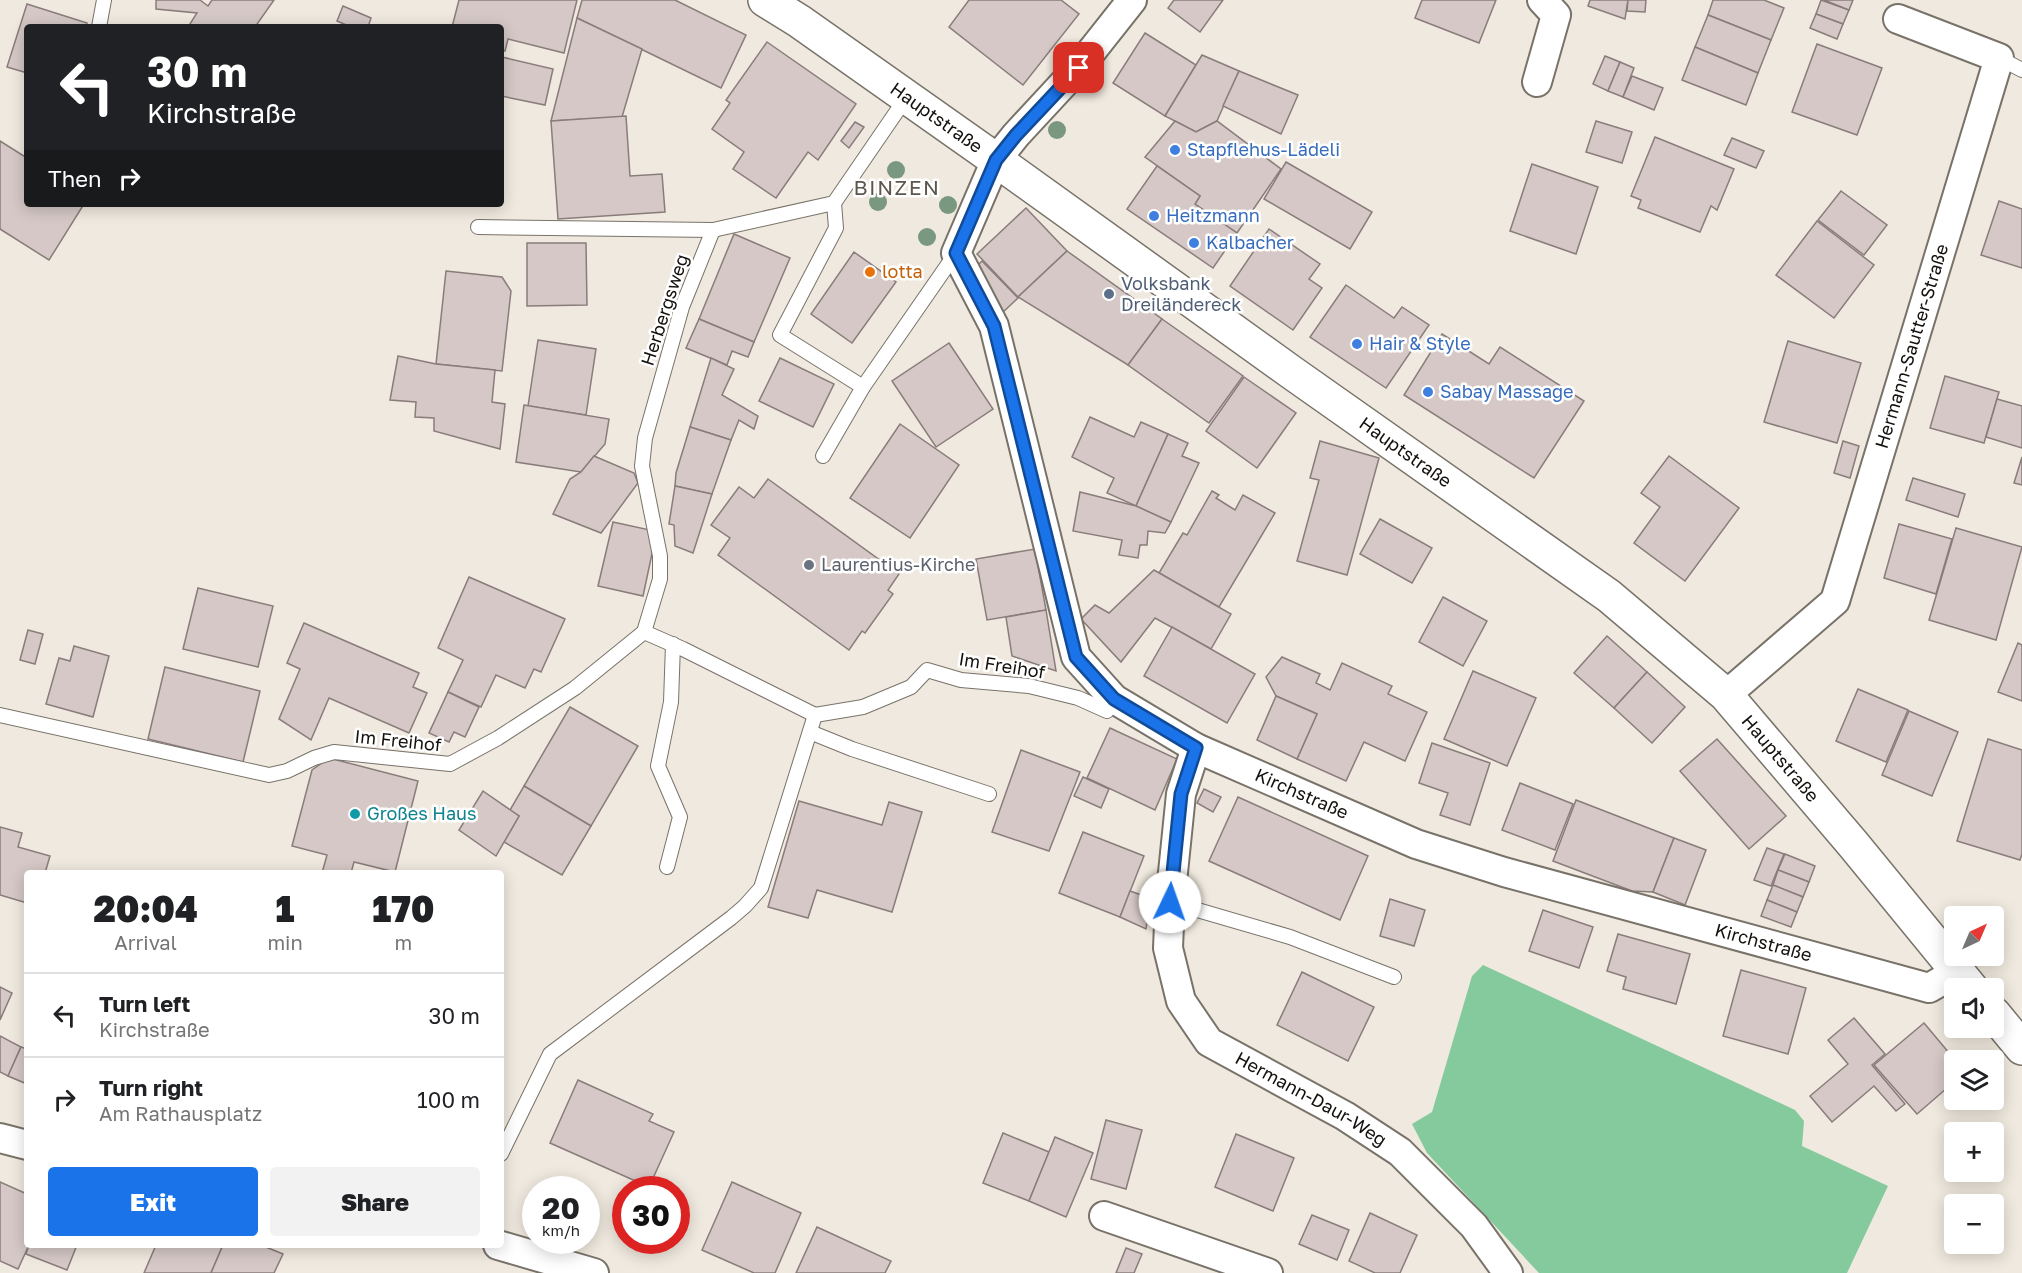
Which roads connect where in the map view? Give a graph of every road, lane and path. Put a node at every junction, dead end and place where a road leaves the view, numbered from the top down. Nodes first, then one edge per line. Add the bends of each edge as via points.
1 (104, 0) edge
2 (1132, 0) edge
3 (1542, 0) edge
4 (778, 3) edge
5 (1898, 19) dead end
6 (100, 24) edge
7 (2011, 64) edge
8 (1537, 82) dead end
9 (906, 98) junction
10 (996, 160) junction
11 (834, 203) junction
12 (478, 227) dead end
13 (713, 230) junction
14 (956, 253) junction
15 (862, 387) junction
16 (823, 456) dead end
17 (644, 632) junction
18 (673, 644) junction
19 (1726, 695) junction
20 (1114, 699) junction
21 (0, 714) edge
22 (815, 715) junction
23 (810, 732) junction
24 (1196, 748) junction
25 (988, 794) dead end
26 (667, 867) dead end
27 (1170, 902) junction
28 (1394, 977) dead end
29 (1962, 978) edge
30 (1944, 985) edge
31 (0, 1138) edge
32 (24, 1144) edge
33 (504, 1148) edge
34 (1104, 1216) dead end
35 (504, 1247) edge
36 (594, 1273) edge
37 (1268, 1273) edge
38 (1508, 1273) edge

1 - 6 lane
2 - 10 street via 1079,68
3 - 8 street via 1556,15
4 - 9 main road, Hauptstraße
5 - 7 street, Hermann-Sautter-Straße
7 - 19 street, Hermann-Sautter-Straße via 1835,601
9 - 10 main road, Hauptstraße
9 - 11 lane
10 - 14 street
10 - 19 main road, Hauptstraße via 1609,596
11 - 13 lane
11 - 15 lane via 836,228 780,335
12 - 13 lane, Herbergsweg
13 - 17 lane, Herbergsweg via 682,307 645,438 642,466 660,556 660,579
14 - 15 lane
14 - 20 street, Kirchstraße via 994,326 1076,657
15 - 16 lane
17 - 18 lane
17 - 21 lane, Im Freihof via 575,688 450,764 334,752 269,776
18 - 22 lane
18 - 26 lane via 671,702 658,766 680,817
19 - 29 main road, Hauptstraße
20 - 22 lane, Im Freihof via 1107,711 1078,698 1029,686 961,680 927,669 911,687 863,707
20 - 24 street, Kirchstraße
22 - 23 lane
23 - 25 lane
23 - 33 lane via 761,888 738,912 550,1054
24 - 27 street, Hermann-Daur-Weg via 1181,794
24 - 30 street, Kirchstraße via 1416,844 1504,872 1929,988
27 - 28 lane via 1290,937
27 - 38 street, Hermann-Daur-Weg via 1168,948 1181,1001 1209,1042 1345,1116 1400,1152 1474,1226
31 - 32 street
34 - 37 street
35 - 36 street

